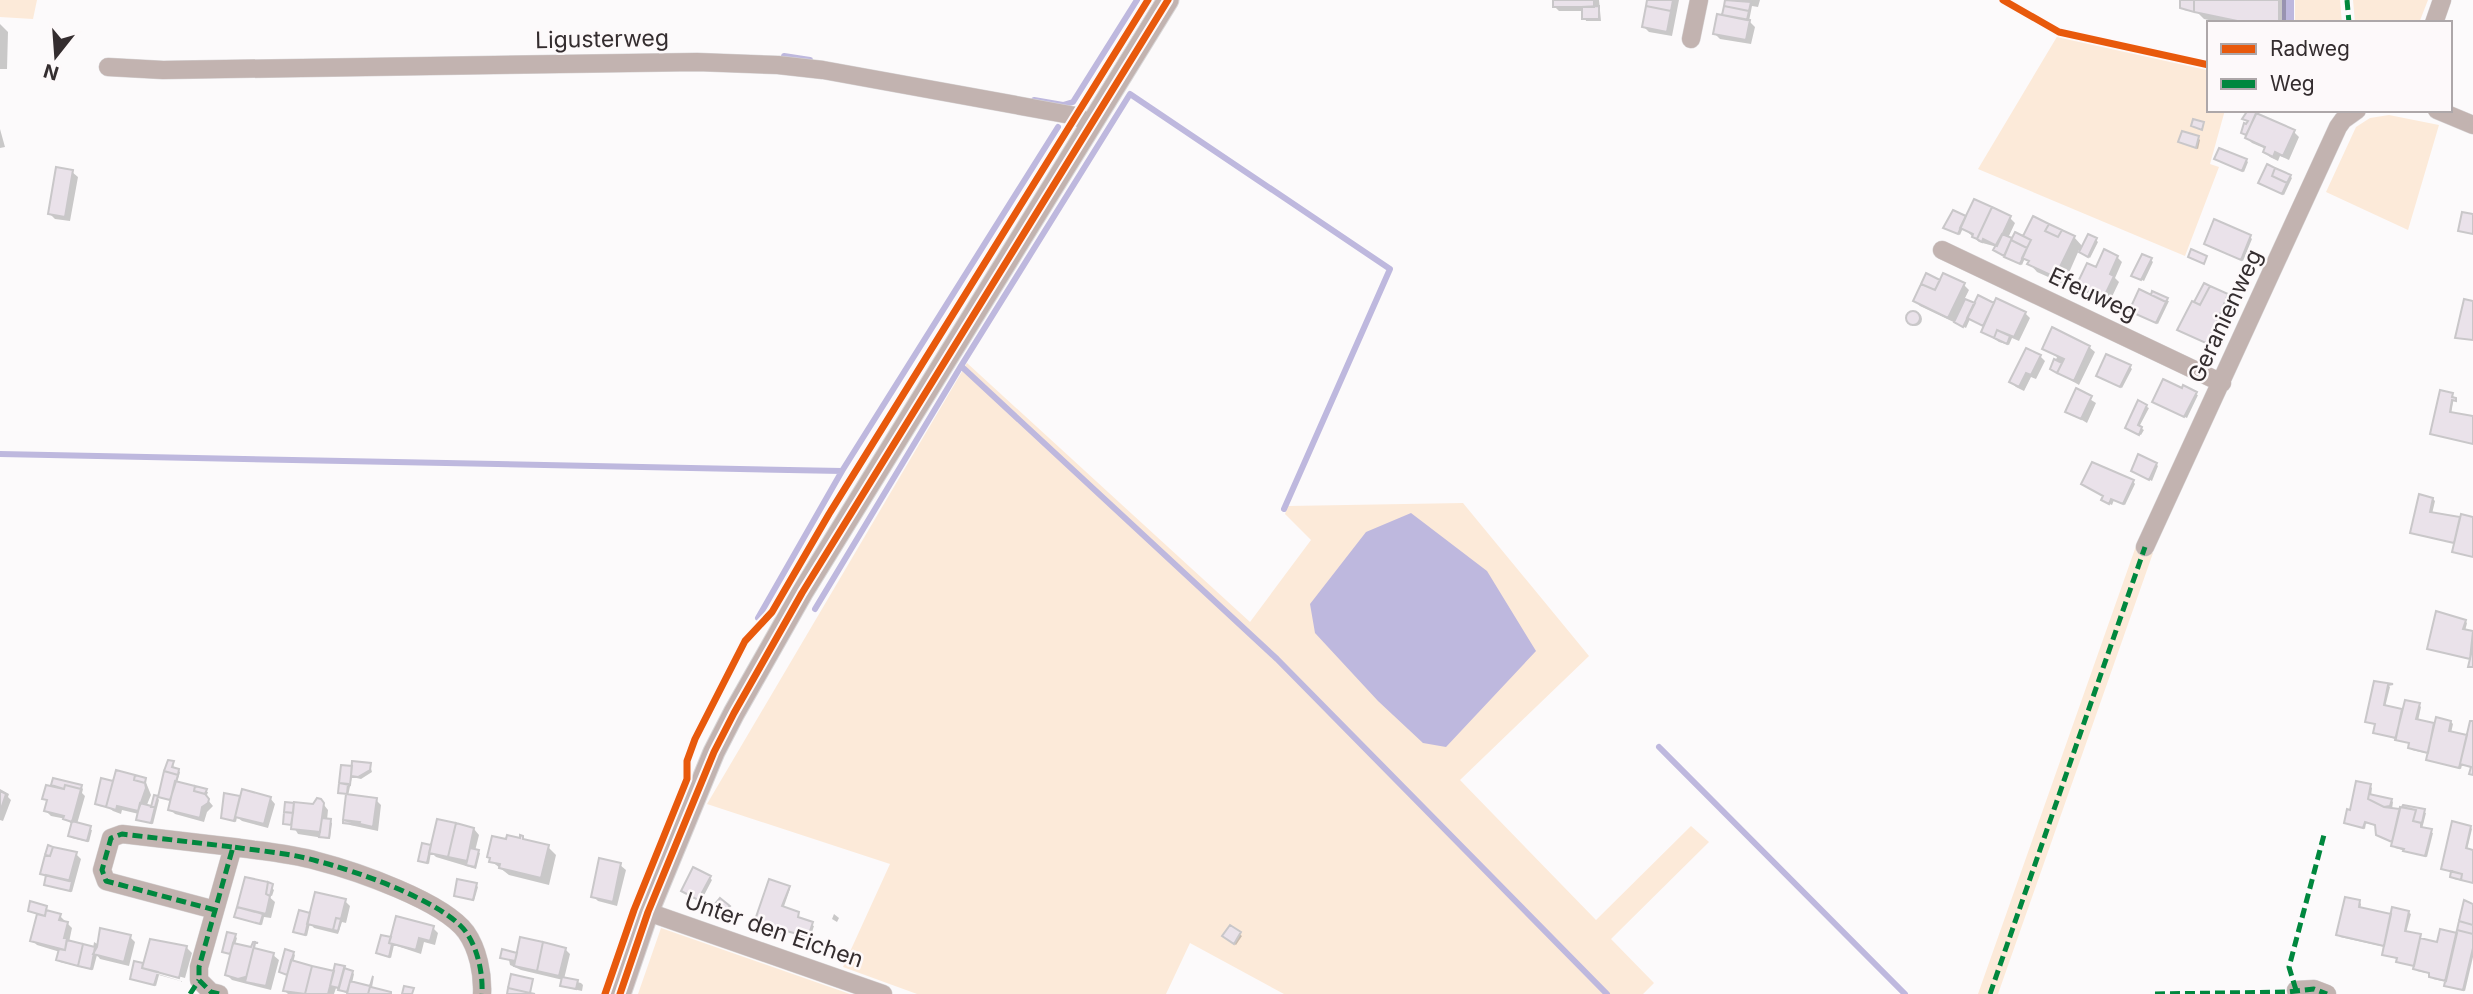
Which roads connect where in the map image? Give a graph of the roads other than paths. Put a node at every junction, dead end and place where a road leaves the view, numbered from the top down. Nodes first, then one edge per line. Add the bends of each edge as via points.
1 (1168, 0) edge
2 (1699, 0) edge
3 (2442, 0) edge
4 (2435, 21) edge
5 (1692, 39) dead end
6 (108, 67) dead end
7 (2354, 112) edge
8 (2442, 112) edge
9 (1090, 124) junction
10 (2473, 125) edge
11 (1942, 250) dead end
12 (2222, 383) junction
13 (2145, 547) dead end
14 (233, 847) junction
15 (215, 910) junction
16 (648, 912) junction
17 (2297, 990) dead end
18 (219, 994) edge
19 (482, 994) edge
20 (620, 994) edge
21 (883, 994) edge
22 (2327, 994) edge

1 - 9 street
2 - 5 street
3 - 4 street
6 - 9 street, Ligusterweg via 778,65 1076,116
7 - 12 street, Geranienweg via 2338,127
8 - 10 street
9 - 16 street via 740,701
11 - 12 street, Efeuweg
12 - 13 street, Geranienweg
14 - 15 street
14 - 15 street via 122,834 111,838 102,870 106,881
14 - 19 street via 317,860 395,888 443,912 466,933 478,960
15 - 18 street via 199,967 200,981
16 - 20 street
16 - 21 street, Unter den Eichen
17 - 22 street

